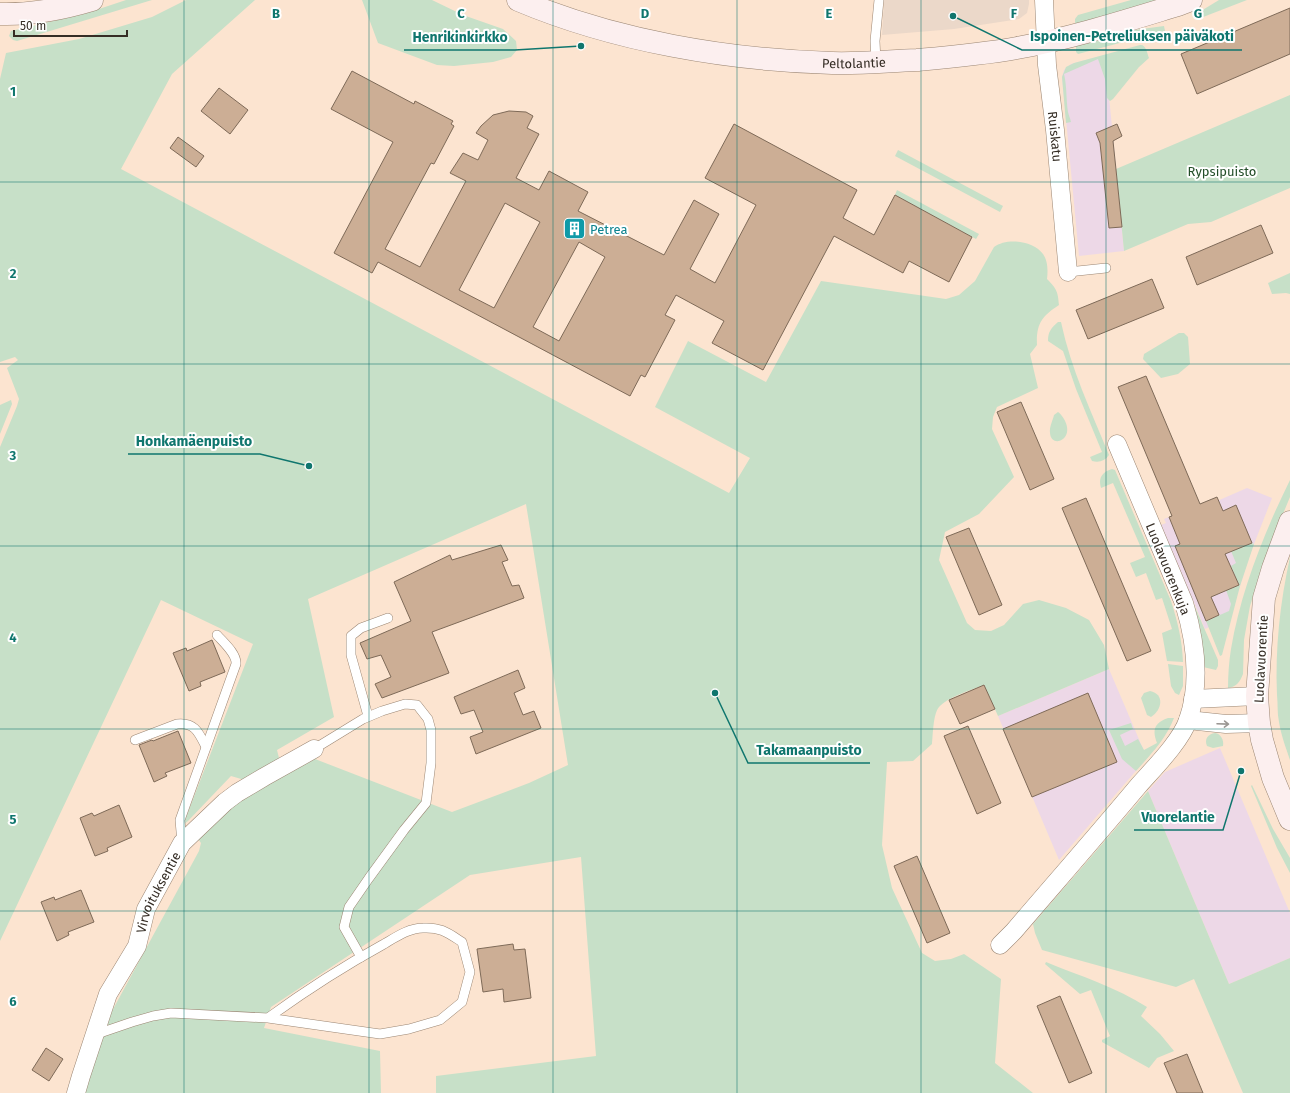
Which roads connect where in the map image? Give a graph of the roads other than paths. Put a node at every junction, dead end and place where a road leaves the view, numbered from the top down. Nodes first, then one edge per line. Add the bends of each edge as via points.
1 (92, 0) edge
2 (518, 0) edge
3 (879, 0) edge
4 (1044, 0) edge
5 (1191, 0) edge
6 (540, 4) edge
7 (0, 14) edge
8 (1046, 42) junction
9 (876, 62) junction
10 (1106, 268) dead end
11 (1068, 272) joint
12 (1117, 444) dead end
13 (1290, 522) edge
14 (388, 618) dead end
15 (218, 635) dead end
16 (1257, 696) junction
17 (1193, 699) junction
18 (368, 716) junction
19 (1188, 720) junction
20 (1259, 723) junction
21 (135, 740) dead end
22 (206, 747) junction
23 (314, 749) joint
24 (1290, 819) edge
25 (182, 843) junction
26 (1000, 945) dead end
27 (361, 957) junction
28 (268, 1018) junction
29 (94, 1035) junction
30 (76, 1093) edge

1 - 7 street via 47,11 18,15
2 - 6 street, Peltolantie
3 - 9 lane via 875,41
4 - 8 street, Ruiskatu
5 - 8 street, Peltolantie via 1071,37
6 - 9 street, Peltolantie via 577,21 683,48 769,59 832,63
8 - 9 street, Peltolantie via 991,53
8 - 11 street, Ruiskatu
10 - 11 lane
12 - 17 street, Luolavuorenkuja via 1184,603 1195,660
13 - 16 street, Luolavuorentie via 1264,598
14 - 18 lane via 361,628 351,636 351,656
15 - 22 lane via 237,660
16 - 17 street
16 - 20 street, Luolavuorentie
17 - 19 street, Luolavuorenkuja
18 - 23 lane
18 - 27 lane via 405,704 417,706 428,719 431,730 431,763 426,804 349,907 344,926
19 -> 20 street via 1226,724
19 - 26 street, Luolavuorenkuja via 1178,738 1150,772
20 - 24 street, Luolavuorentie via 1273,778
21 - 22 lane via 183,723 198,730
22 - 25 lane via 180,820
23 - 25 street, Virvoituksentie via 237,793
25 - 29 street, Virvoituksentie via 146,909 137,946 108,994
27 - 28 lane
27 - 28 lane via 414,929 440,928 462,942 470,972 462,1002 440,1020 380,1034
28 - 29 lane via 171,1013 132,1022
29 - 30 street, Virvoituksentie

